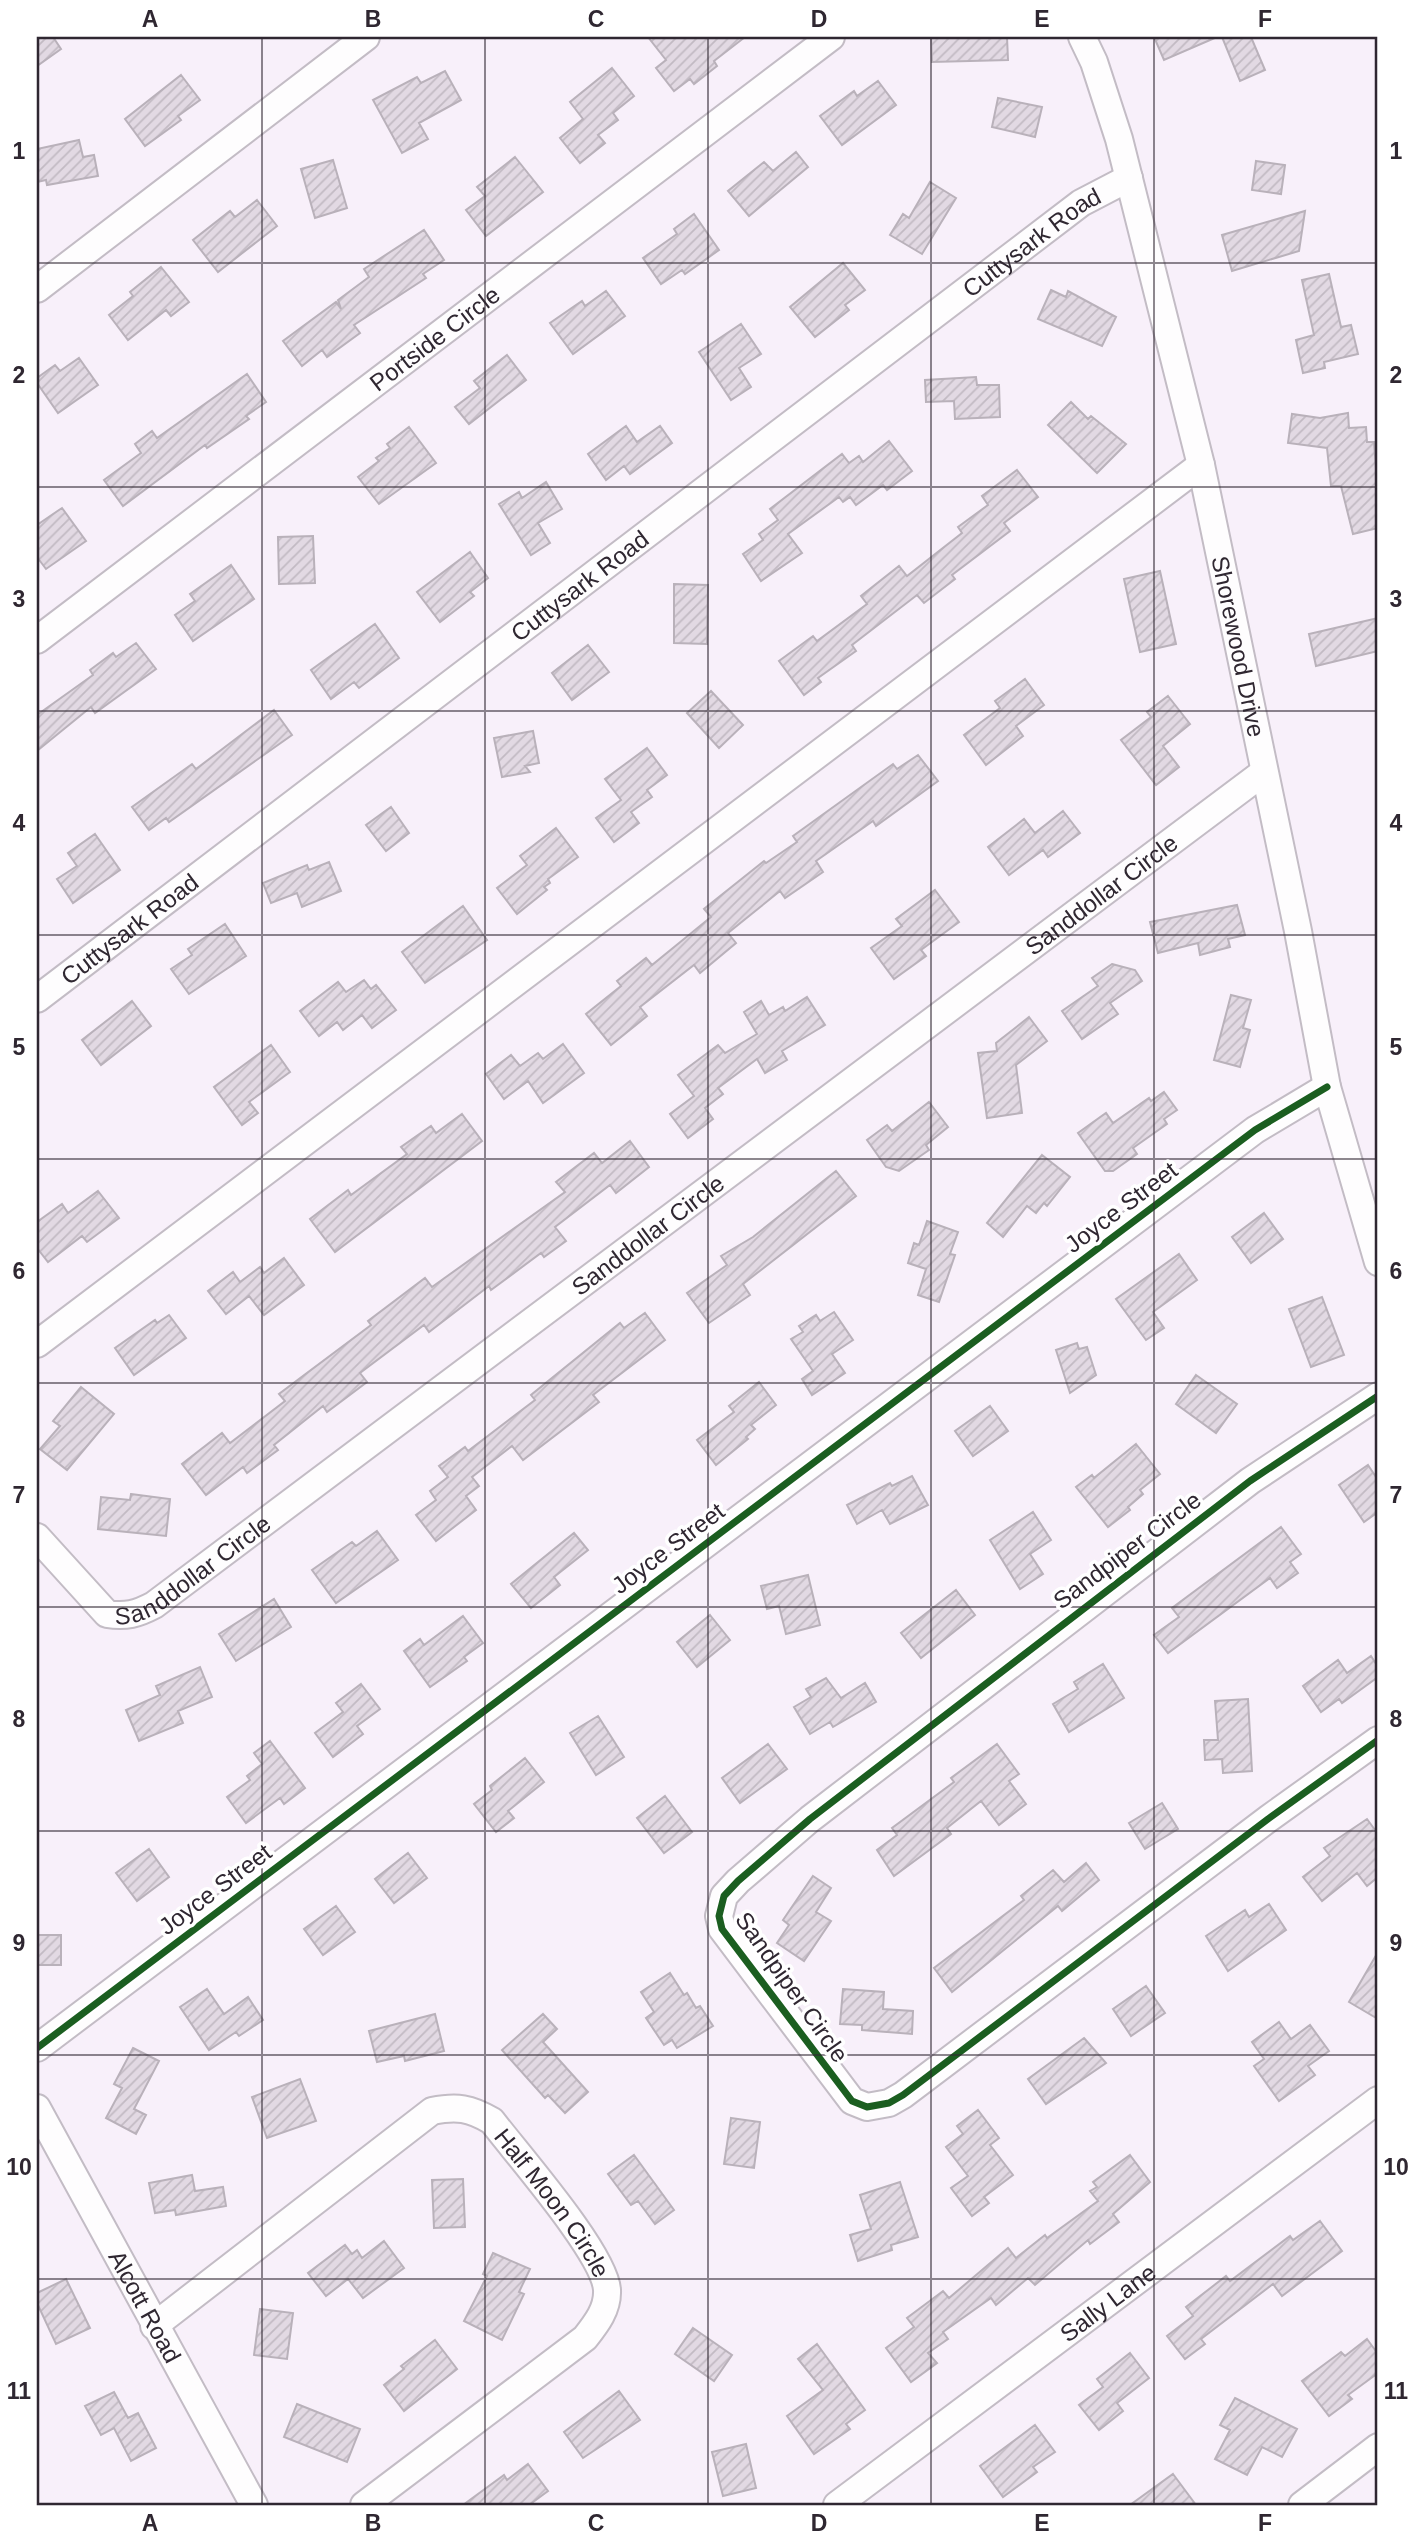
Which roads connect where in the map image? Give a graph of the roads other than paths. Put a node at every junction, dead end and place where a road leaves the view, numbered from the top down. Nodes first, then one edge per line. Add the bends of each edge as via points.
1 (366, 37) edge
2 (831, 37) edge
3 (1082, 37) edge
4 (1129, 178) junction
5 (37, 289) edge
6 (1201, 465) junction
7 (37, 640) edge
8 (1264, 772) junction
9 (37, 999) edge
10 (1327, 1087) junction
11 (1378, 1262) edge
12 (37, 1344) edge
13 (1378, 1396) edge
14 (37, 1537) edge
15 (1378, 1740) edge
16 (37, 2048) edge
17 (1378, 2099) edge
18 (37, 2108) edge
19 (154, 2326) junction
20 (1378, 2447) edge
21 (254, 2505) edge
22 (364, 2505) edge
23 (836, 2505) edge
24 (1302, 2505) edge

1 - 5 street
2 - 7 street, Portside Circle
3 - 4 street, Shorewood Drive via 1108,103
4 - 6 street, Shorewood Drive
4 - 9 street, Cuttysark Road via 1070,212
6 - 8 street, Shorewood Drive
6 - 12 street
8 - 10 street, Shorewood Drive
8 - 14 street, Sanddollar Circle via 154,1605 137,1614 107,1614
10 - 11 street, Shorewood Drive
10 - 16 street, Joyce Street via 1255,1130
13 - 15 street, Sandpiper Circle via 1250,1481 810,1819 724,1896 719,1916 722,1929 852,2101 867,2107 889,2103
17 - 23 street, Sally Lane
18 - 19 street, Alcott Road
19 - 21 street, Alcott Road
19 - 22 street, Half Moon Circle via 432,2111 458,2106 492,2121 594,2254 607,2291 604,2309 585,2338
20 - 24 street

